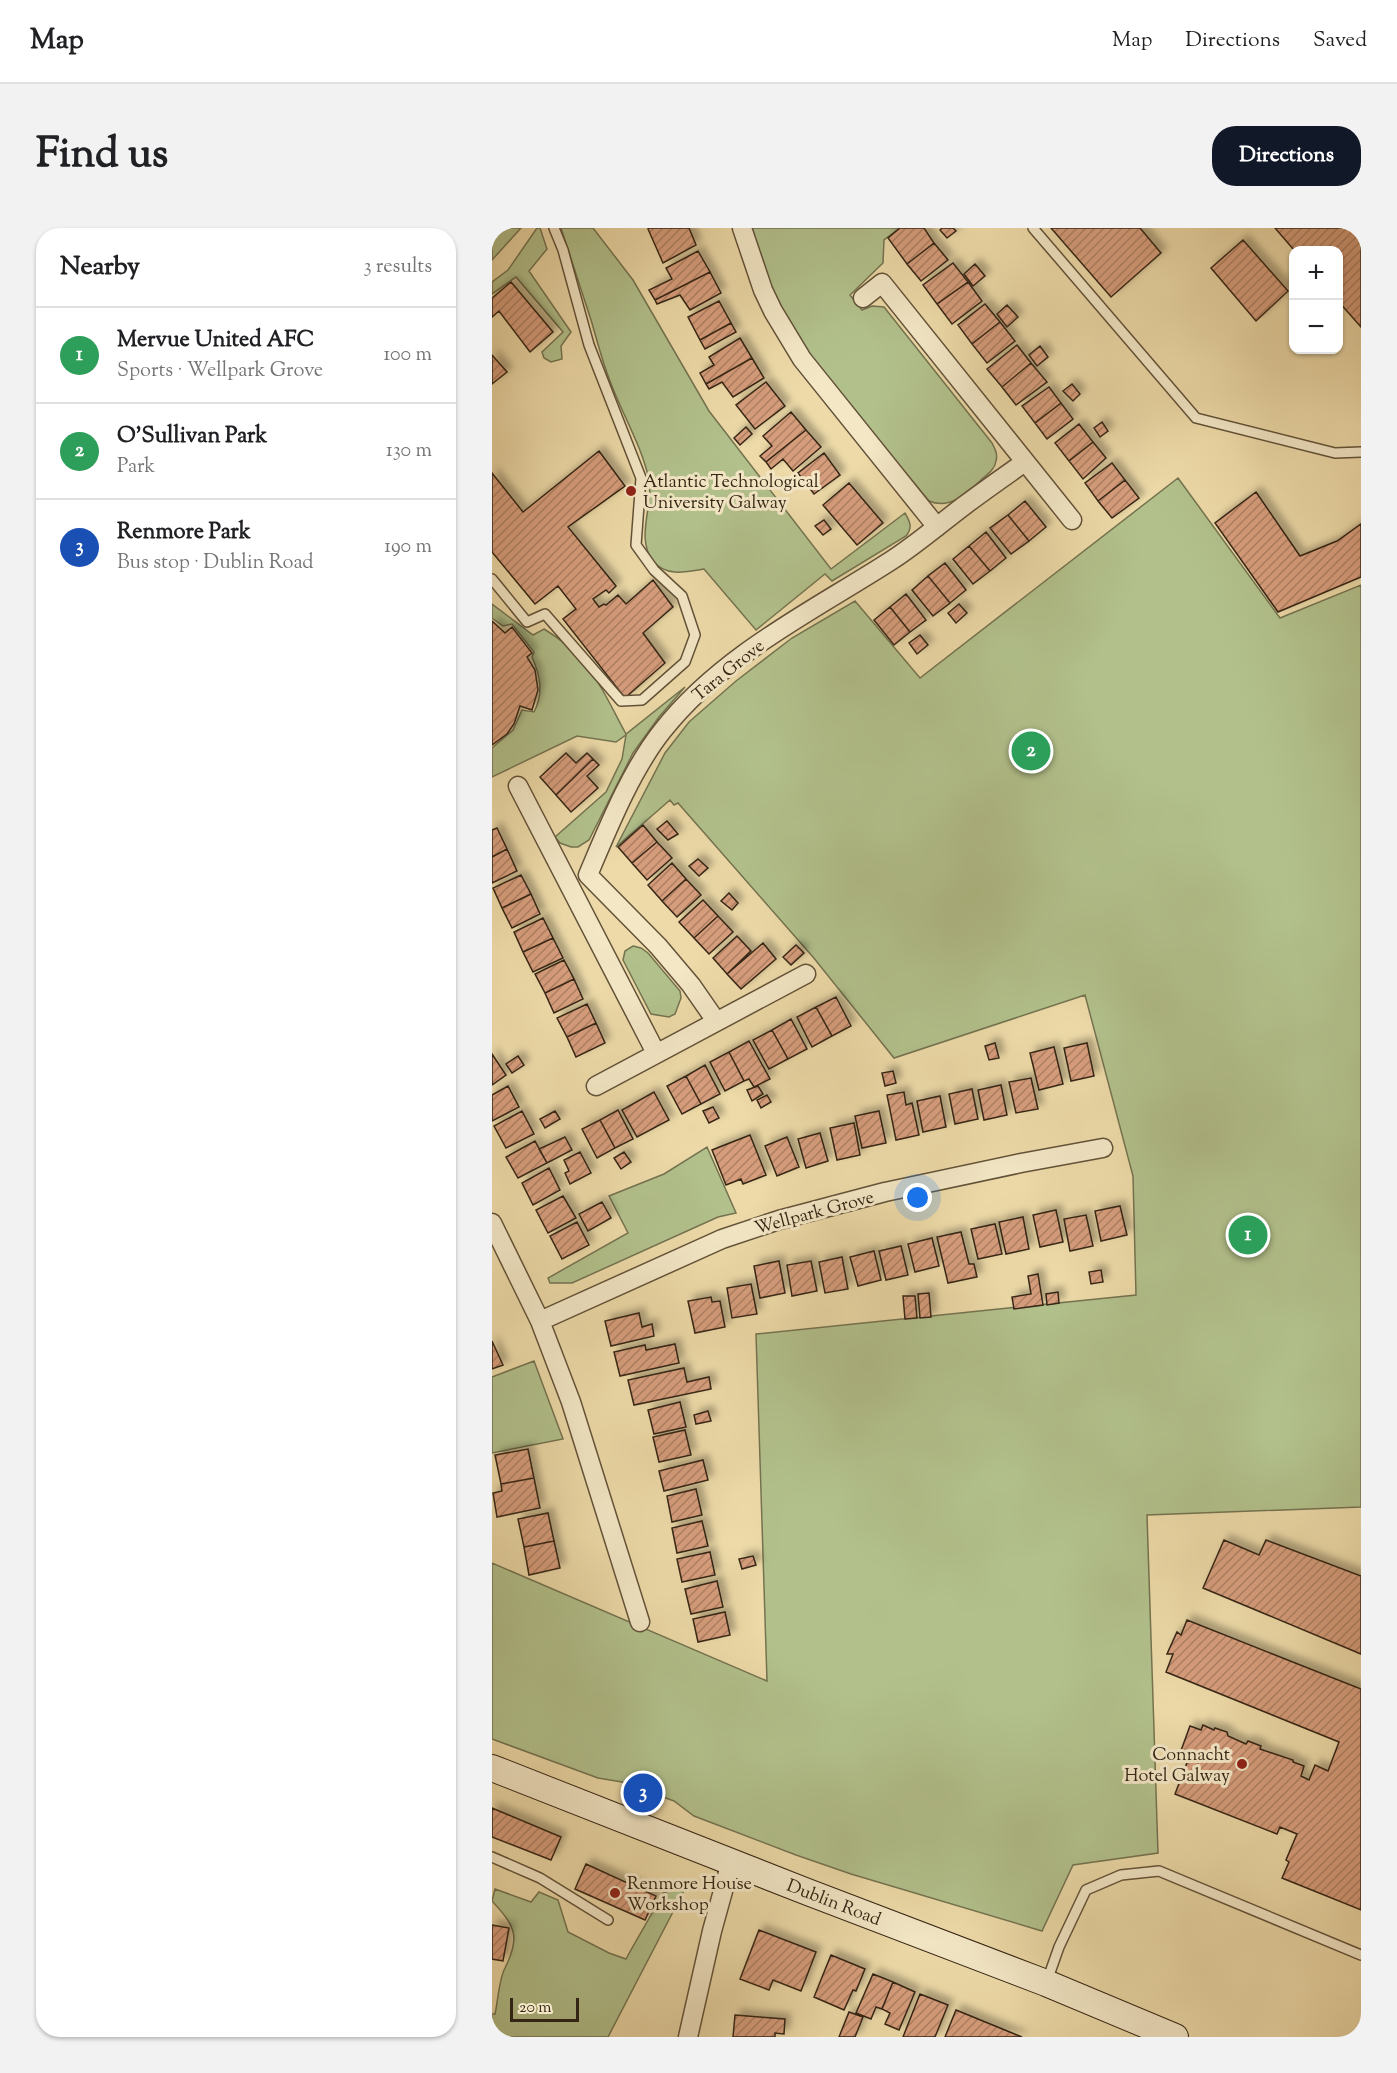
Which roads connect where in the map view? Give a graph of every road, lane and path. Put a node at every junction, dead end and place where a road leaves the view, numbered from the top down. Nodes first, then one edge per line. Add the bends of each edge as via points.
1 (554, 228) edge
2 (742, 228) edge
3 (1033, 228) edge
4 (863, 298) dead end
5 (1361, 452) edge
6 (1025, 462) junction
7 (1072, 520) dead end
8 (936, 527) junction
9 (492, 579) edge
10 (518, 786) dead end
11 (588, 875) junction
12 (569, 886) junction
13 (806, 974) dead end
14 (716, 1021) junction
15 (656, 1053) junction
16 (596, 1086) dead end
17 (1103, 1148) dead end
18 (492, 1223) edge
19 (540, 1321) junction
20 (640, 1622) dead end
21 (492, 1768) edge
22 (492, 1857) edge
23 (731, 1862) junction
24 (608, 1920) dead end
25 (1361, 1955) edge
26 (1046, 1983) junction
27 (688, 2037) edge
28 (1175, 2037) edge

1 - 9 lane via 589,345 641,478 636,545 654,570 682,596 695,635 685,662 642,700 621,701 545,614 527,622
2 - 8 street via 768,300 802,360
3 - 5 lane via 1196,418 1335,453
4 - 6 street via 882,283
6 - 7 street
6 - 8 street, Tara Grove
8 - 11 street, Tara Grove via 892,560 737,659 676,713 646,754
10 - 12 street
11 - 12 street
11 - 14 street via 658,946
12 - 15 street
13 - 14 street
14 - 15 street
15 - 16 street
17 - 19 street, Wellpark Grove via 885,1192 779,1220 722,1239
18 - 19 street
19 - 20 street via 571,1401
21 - 23 main road, Dublin Road
22 - 24 lane via 540,1878
23 - 26 main road, Dublin Road
23 - 27 street
25 - 26 lane via 1159,1871 1121,1875 1086,1890
26 - 28 main road, Dublin Road

